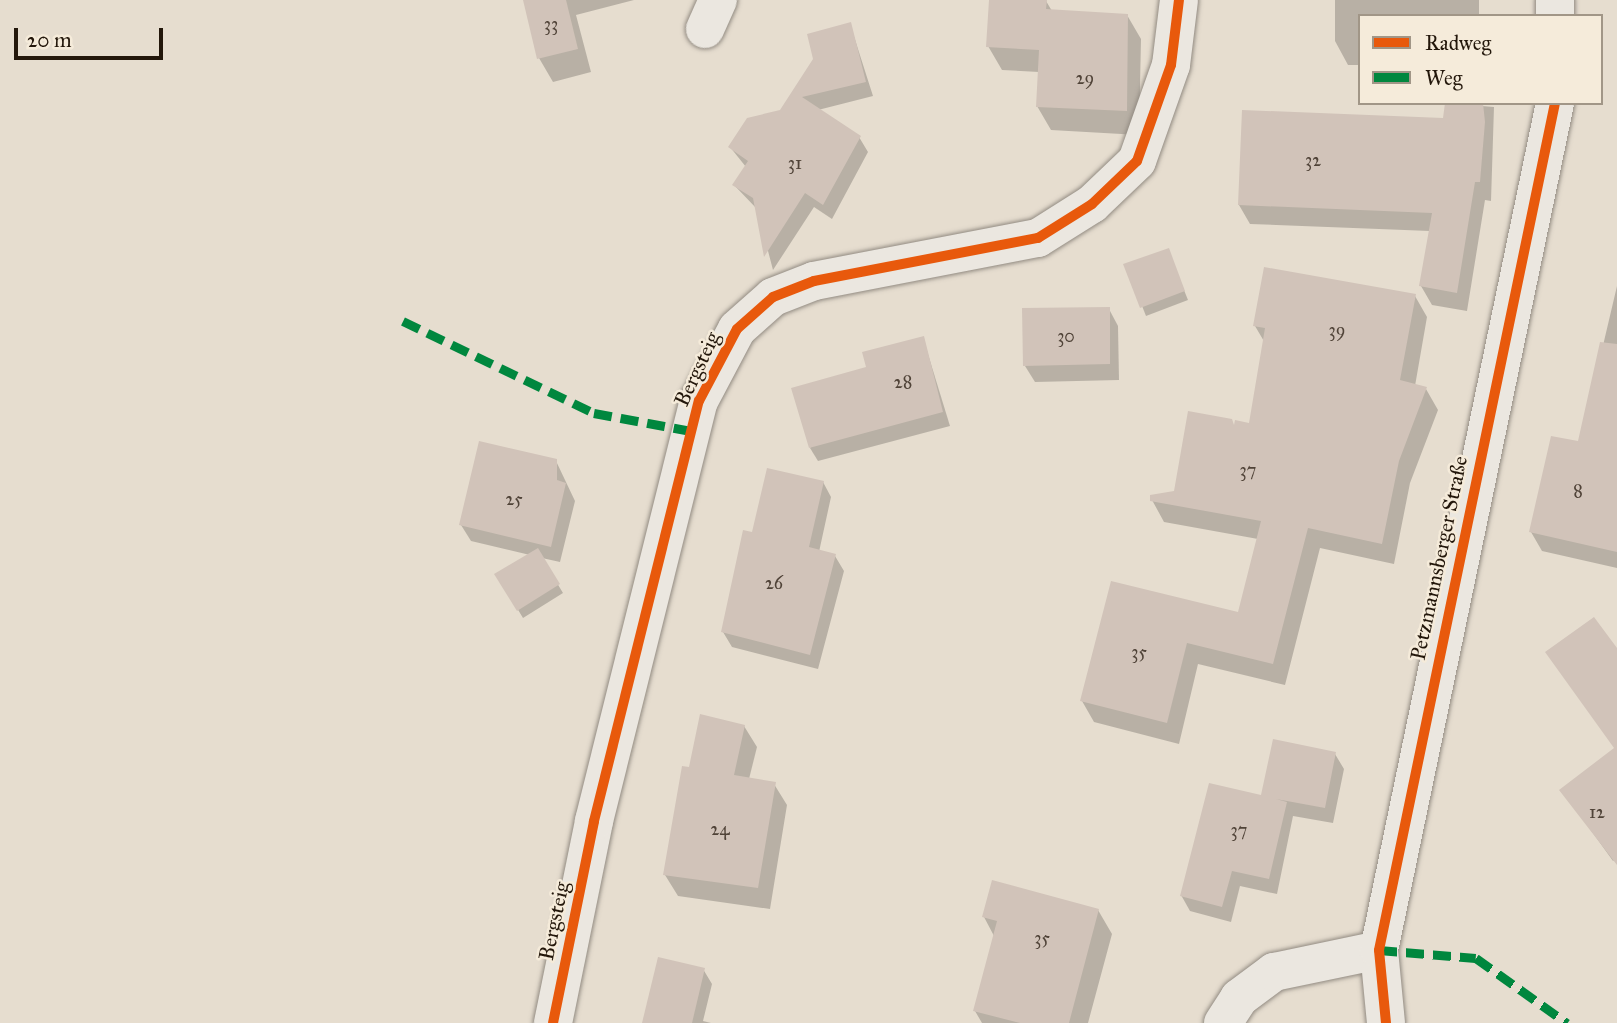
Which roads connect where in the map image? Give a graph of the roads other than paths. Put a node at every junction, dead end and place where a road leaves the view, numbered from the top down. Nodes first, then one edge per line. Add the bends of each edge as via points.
1 (1179, 0) edge
2 (1555, 105) edge
3 (1379, 950) junction
4 (553, 1023) edge
5 (1223, 1023) edge
6 (1385, 1023) edge

1 - 4 street, Bergsteig via 1171,65 1137,161 1092,204 1038,238 814,281 773,297 737,329 699,401 594,821
2 - 3 street, Petzmannsberger Straße
3 - 5 street via 1273,972 1239,998
3 - 6 street, Petzmannsberger Straße

